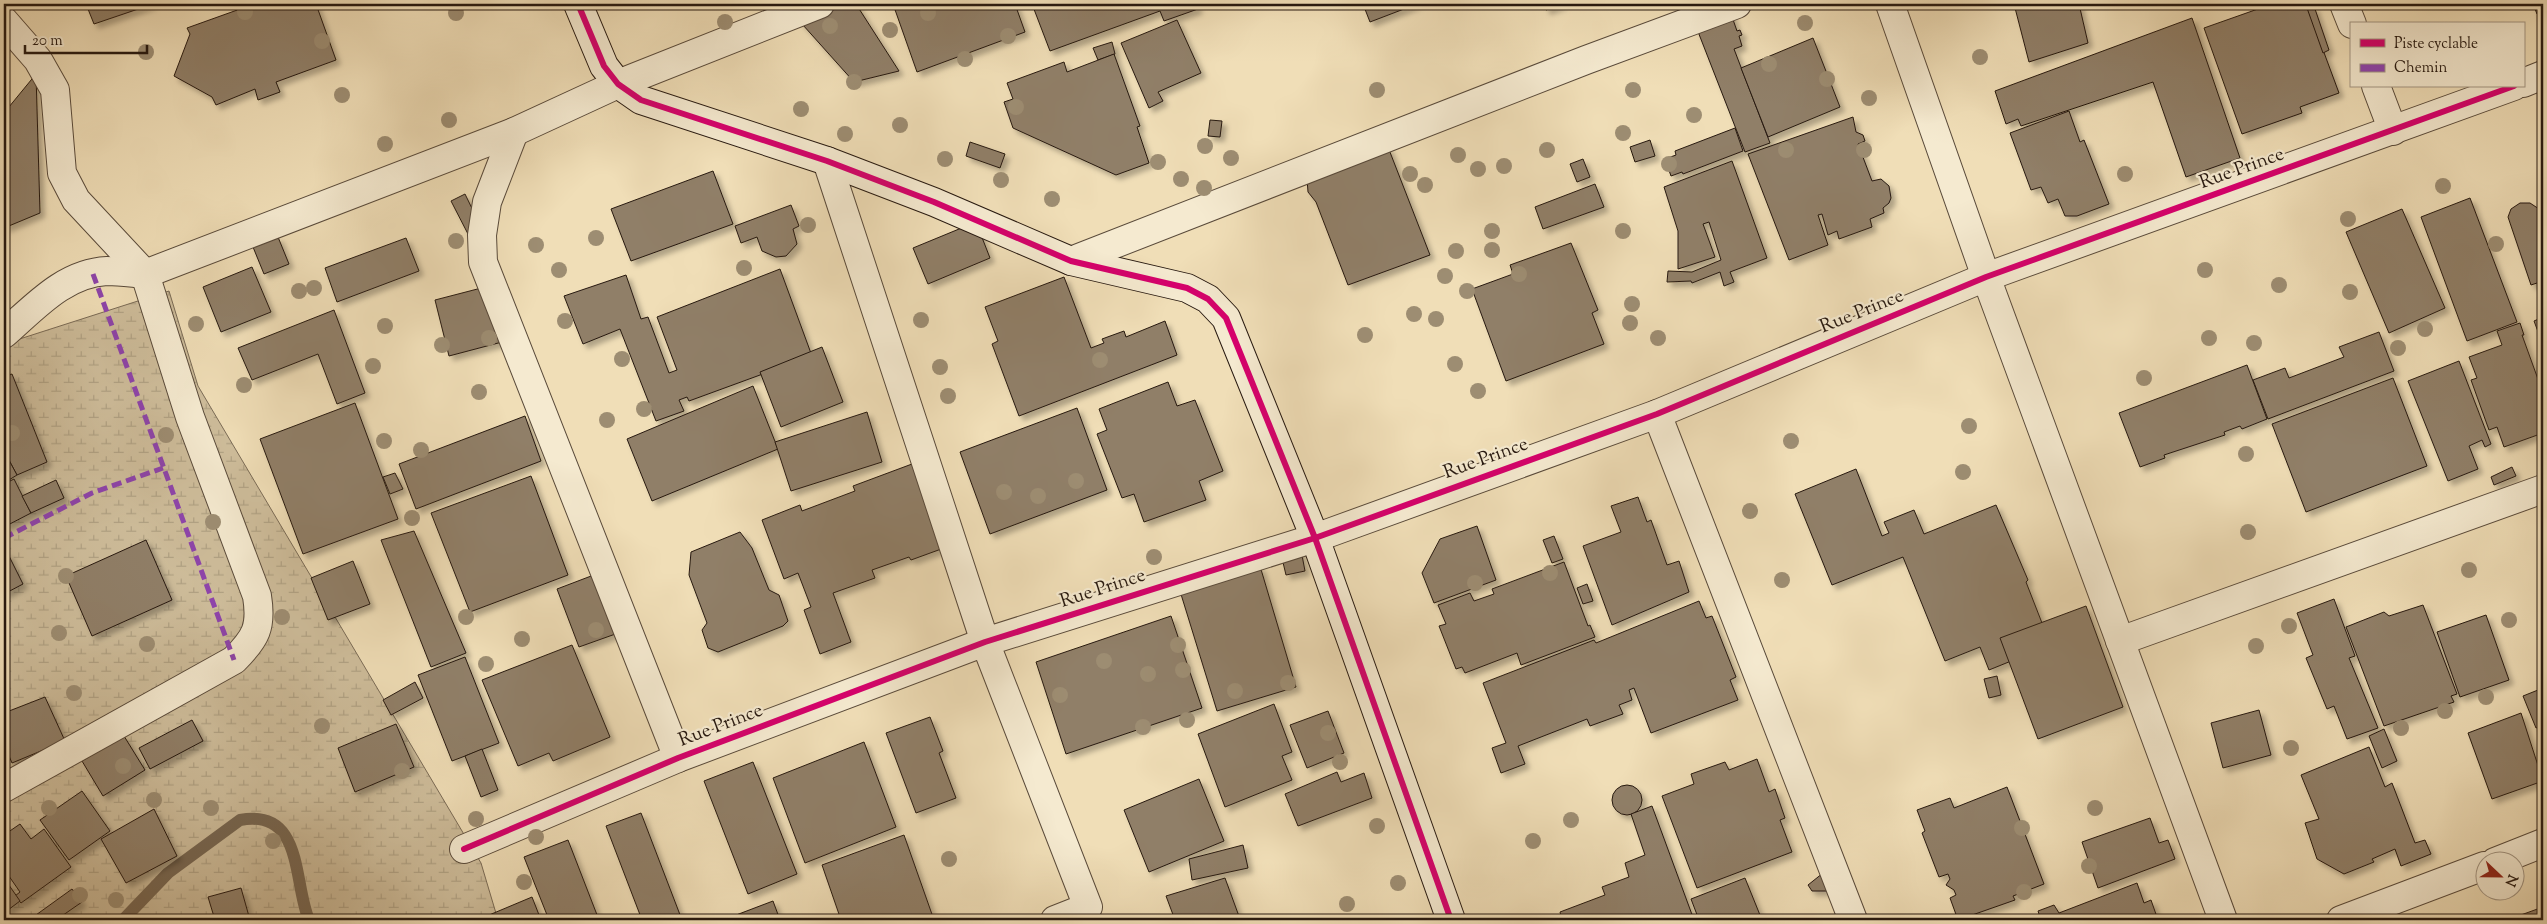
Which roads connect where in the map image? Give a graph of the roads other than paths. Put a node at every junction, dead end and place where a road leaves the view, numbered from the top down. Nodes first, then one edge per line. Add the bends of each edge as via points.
1 (578, 4) edge
2 (820, 4) edge
3 (1737, 4) edge
4 (1890, 4) edge
5 (2344, 4) edge
6 (4, 21) edge
7 (2351, 22) edge
8 (2543, 76) edge
9 (2524, 83) edge
10 (618, 84) junction
11 (2377, 88) edge
12 (2509, 88) edge
13 (2393, 131) junction
14 (514, 132) junction
15 (827, 161) junction
16 (1071, 261) junction
17 (145, 274) junction
18 (1986, 277) junction
19 (4, 334) edge
20 (1657, 414) junction
21 (2543, 489) edge
22 (1315, 538) junction
23 (2120, 641) junction
24 (986, 642) junction
25 (678, 758) junction
26 (4, 788) edge
27 (2543, 843) edge
28 (464, 849) dead end
29 (2520, 852) edge
30 (2474, 870) edge
31 (1091, 914) edge
32 (1055, 920) edge
33 (1451, 920) edge
34 (1853, 920) edge
35 (2223, 920) edge
36 (2341, 920) edge

1 - 10 street via 604,66
2 - 10 street
3 - 16 street
4 - 18 street
5 - 7 street
6 - 17 street via 38,60 55,90 62,173 76,200
8 - 9 street
10 - 14 street
10 - 15 street via 641,100
11 - 13 street
12 - 13 street, Rue Prince
13 - 18 street, Rue Prince
14 - 17 street
14 - 25 street via 487,202 482,235 483,262
15 - 16 street via 934,202
15 - 24 street
16 - 22 street via 1187,288 1208,299 1226,318
17 - 19 street via 106,271 74,278
17 - 26 street via 190,417 257,596 260,618 252,642 234,660
18 - 20 street, Rue Prince
18 - 23 street
20 - 22 street, Rue Prince
20 - 34 street
21 - 23 street
22 - 24 street, Rue Prince
22 - 33 street
23 - 35 street
24 - 25 street, Rue Prince
24 - 31 street
25 - 28 street, Rue Prince
27 - 29 street
30 - 36 street
31 - 32 street

